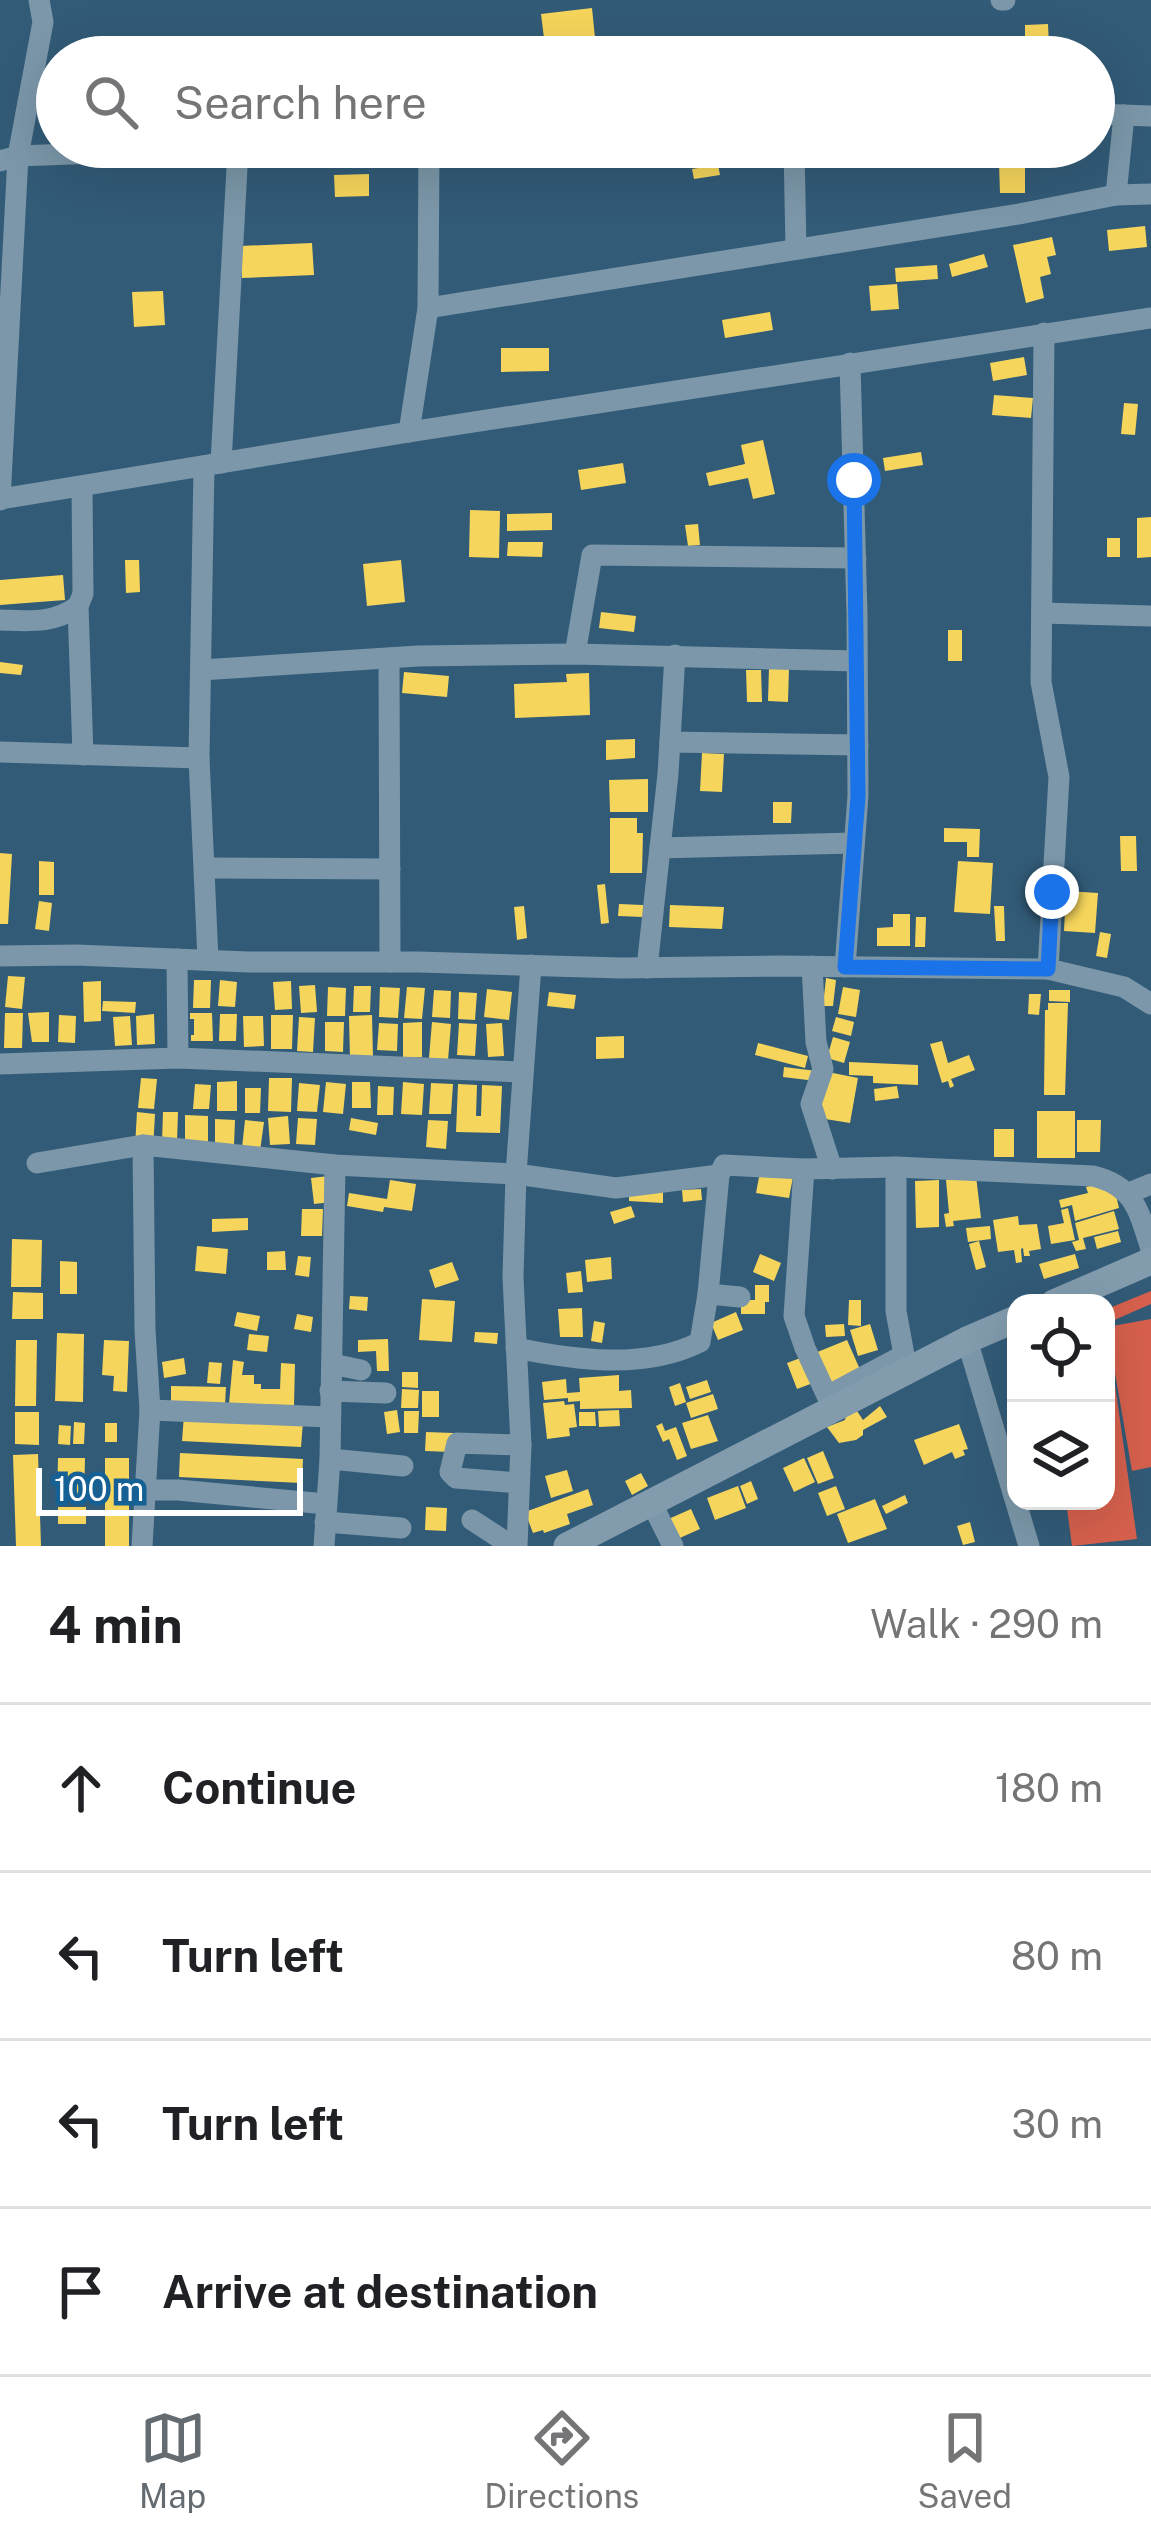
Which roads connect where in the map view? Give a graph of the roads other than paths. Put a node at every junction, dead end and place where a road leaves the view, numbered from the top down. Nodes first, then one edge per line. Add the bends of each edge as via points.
1 (39, 0) edge
2 (40, 36) edge
3 (36, 50) edge
4 (1115, 115) edge
5 (1124, 115) junction
6 (1151, 116) edge
7 (9, 158) edge
8 (245, 168) edge
9 (428, 168) edge
10 (794, 168) edge
11 (1151, 194) edge
12 (1116, 195) junction
13 (796, 249) junction
14 (428, 308) junction
15 (1151, 318) edge
16 (1044, 333) junction
17 (850, 363) junction
18 (410, 432) junction
19 (212, 464) junction
20 (82, 486) junction
21 (0, 500) edge
22 (856, 558) junction
23 (78, 606) junction
24 (1042, 613) junction
25 (1151, 616) edge
26 (0, 620) edge
27 (575, 654) junction
28 (675, 655) junction
29 (389, 658) junction
30 (857, 661) junction
31 (201, 670) junction
32 (670, 742) junction
33 (858, 745) junction
34 (0, 752) edge
35 (83, 755) junction
36 (200, 758) junction
37 (854, 843) junction
38 (660, 848) junction
39 (206, 868) junction
40 (391, 869) junction
41 (0, 956) edge
42 (177, 959) junction
43 (208, 960) junction
44 (390, 962) junction
45 (531, 965) junction
46 (812, 966) junction
47 (845, 967) junction
48 (647, 968) junction
49 (1048, 969) junction
50 (1151, 1004) edge
51 (178, 1058) junction
52 (0, 1064) edge
53 (523, 1072) junction
54 (143, 1145) junction
55 (38, 1163) dead end
56 (335, 1166) junction
57 (896, 1167) junction
58 (832, 1168) junction
59 (805, 1169) junction
60 (516, 1174) junction
61 (719, 1175) junction
62 (1151, 1184) edge
63 (1129, 1193) junction
64 (1151, 1249) edge
65 (1151, 1261) edge
66 (708, 1294) junction
67 (1075, 1294) edge
68 (740, 1297) dead end
69 (1007, 1323) edge
70 (968, 1340) junction
71 (516, 1348) junction
72 (332, 1364) junction
73 (361, 1370) dead end
74 (330, 1391) junction
75 (386, 1394) dead end
76 (150, 1410) junction
77 (330, 1418) junction
78 (521, 1445) junction
79 (330, 1460) junction
80 (403, 1466) dead end
81 (518, 1483) junction
82 (145, 1490) junction
83 (651, 1502) junction
84 (325, 1513) junction
85 (472, 1520) dead end
86 (401, 1528) dead end
87 (142, 1546) edge
88 (324, 1546) edge
89 (514, 1546) edge
90 (567, 1546) edge
91 (673, 1546) edge
92 (1029, 1546) edge

1 - 2 street
3 - 7 street
4 - 5 street
5 - 6 street
5 - 12 street
7 - 21 street
8 - 19 street
9 - 14 street
10 - 13 street
11 - 12 street
12 - 13 street
13 - 14 street
14 - 18 street
15 - 16 street
16 - 17 street
16 - 24 street
17 - 18 street
17 - 22 street
18 - 19 street
19 - 20 street
19 - 31 street
20 - 21 street
20 - 23 street
22 - 27 street via 592,555
22 - 30 street
23 - 26 street via 46,622
23 - 35 street
24 - 25 street
24 - 49 street via 1041,682 1059,777
27 - 28 street
27 - 29 street
28 - 30 street
28 - 32 street
29 - 31 street
29 - 40 street
30 - 33 street
31 - 36 street
32 - 33 street
32 - 38 street
33 - 37 street
34 - 35 street
35 - 36 street
36 - 39 street
37 - 38 street
37 - 47 street
38 - 48 street
39 - 40 street
39 - 43 street
40 - 44 street
41 - 42 street
42 - 43 street
42 - 51 street
43 - 44 street
44 - 45 street
45 - 48 street
45 - 53 street
46 - 47 street
46 - 48 street
46 - 58 street via 823,1069 811,1104
47 - 49 street
49 - 50 street via 1124,987
51 - 52 street
51 - 53 street
53 - 60 street
54 - 55 street
54 - 56 street
54 - 76 street
56 - 60 street
56 - 72 street
57 - 58 street
57 - 59 street via 896,1311 904,1355 827,1396 794,1316
57 - 63 street via 1093,1176
58 - 59 street
59 - 61 street via 724,1165
60 - 61 street via 616,1188
60 - 71 street
61 - 66 street
62 - 63 street
63 - 64 street
65 - 67 street
66 - 68 street
66 - 71 street via 700,1342 673,1353 599,1359
69 - 70 street
70 - 83 street
70 - 92 street
71 - 78 street
72 - 73 street
72 - 74 street
74 - 75 street
74 - 77 street
76 - 77 street
76 - 82 street
77 - 79 street
78 - 81 street
78 - 81 street via 457,1443 450,1472
79 - 80 street
79 - 84 street
81 - 89 street
82 - 84 street
82 - 87 street
83 - 90 street
83 - 91 street
84 - 86 street
84 - 88 street
85 - 89 street

